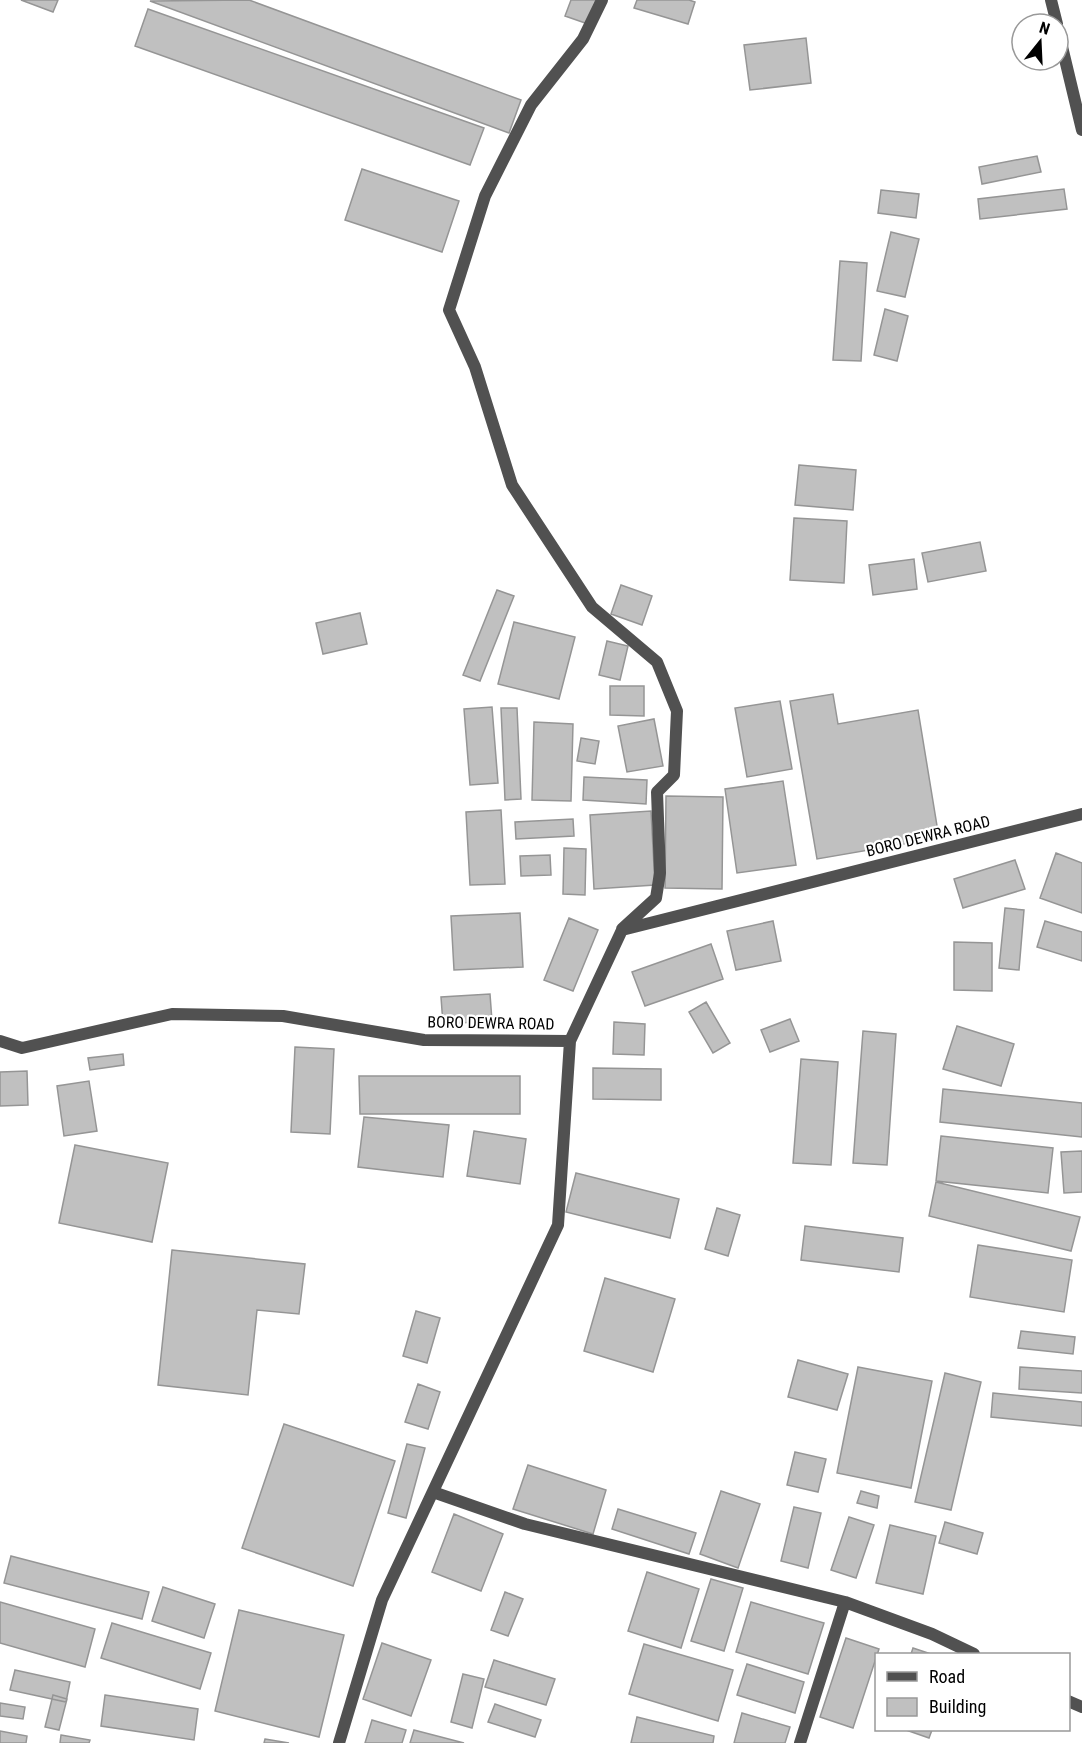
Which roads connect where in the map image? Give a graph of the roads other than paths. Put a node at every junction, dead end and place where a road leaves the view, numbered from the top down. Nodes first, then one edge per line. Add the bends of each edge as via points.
1 (602, 0) edge
2 (1068, 72) edge
3 (1082, 130) edge
4 (1082, 814) edge
5 (622, 930) junction
6 (0, 1041) edge
7 (570, 1041) junction
8 (433, 1492) junction
9 (845, 1602) junction
10 (972, 1653) edge
11 (339, 1743) edge
12 (800, 1743) edge

1 - 5 street via 583,39 531,105 485,196 448,310 475,367 512,485 592,607 657,662 677,711 674,775 657,792 660,873 656,898
2 - 3 street
4 - 5 street, BORO DEWRA ROAD
5 - 7 street, BORO DEWRA ROAD
6 - 7 street, BORO DEWRA ROAD via 22,1048 172,1014 283,1016 424,1040
7 - 8 street via 558,1225
8 - 9 street via 525,1524
8 - 11 street via 382,1600
9 - 10 street
9 - 12 street

